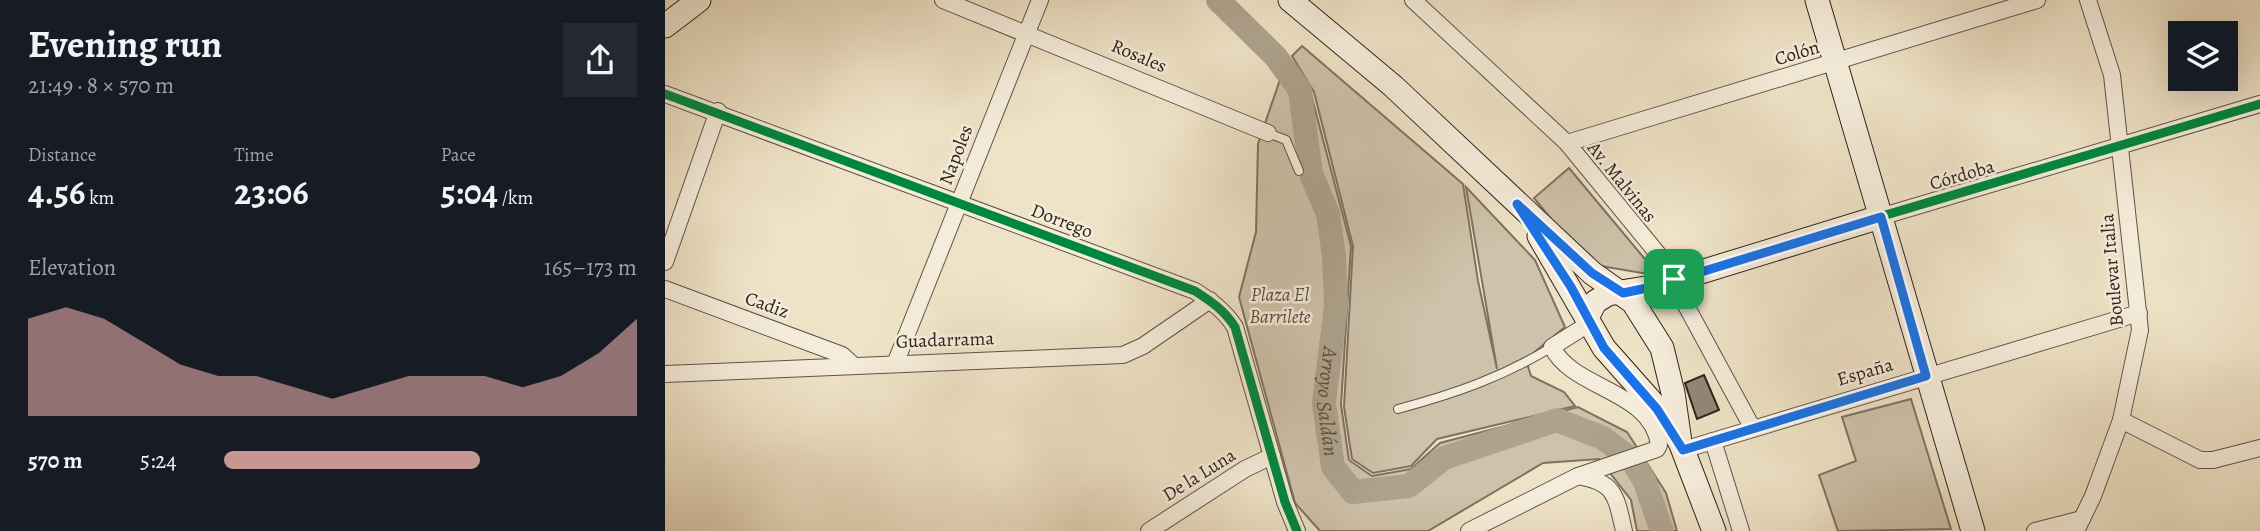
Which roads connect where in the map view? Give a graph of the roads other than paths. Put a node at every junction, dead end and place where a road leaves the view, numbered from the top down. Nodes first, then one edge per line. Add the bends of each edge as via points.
1 (699, 0) edge
2 (943, 0) edge
3 (1040, 0) edge
4 (1274, 0) edge
5 (1290, 0) edge
6 (1413, 0) edge
7 (1817, 0) edge
8 (2037, 0) edge
9 (2088, 0) edge
10 (665, 26) edge
11 (1026, 31) junction
12 (1835, 63) junction
13 (665, 94) edge
14 (1406, 102) junction
15 (2260, 104) edge
16 (718, 111) junction
17 (1268, 132) joint
18 (1567, 144) junction
19 (2122, 147) junction
20 (1299, 172) dead end
21 (961, 202) junction
22 (1517, 204) junction
23 (1881, 217) junction
24 (665, 262) edge
25 (1674, 279) junction
26 (665, 289) edge
27 (1623, 293) junction
28 (1210, 300) junction
29 (2139, 313) junction
30 (1589, 320) junction
31 (1660, 343) junction
32 (1552, 347) junction
33 (895, 363) junction
34 (852, 364) junction
35 (665, 374) edge
36 (1627, 376) junction
37 (1926, 376) junction
38 (1398, 409) dead end
39 (2120, 420) junction
40 (1752, 427) junction
41 (1713, 441) junction
42 (1681, 446) junction
43 (2260, 448) edge
44 (1272, 456) junction
45 (1578, 476) junction
46 (2079, 525) edge
47 (1149, 531) edge
48 (1297, 531) edge
49 (1469, 531) edge
50 (1624, 531) edge
51 (1714, 531) edge
52 (1741, 531) edge
53 (1973, 531) edge
54 (2035, 531) edge

1 - 10 main road
2 - 11 street, Rosales
3 - 11 street, Napoles
4 - 14 main road
5 - 14 main road
6 - 18 street, Av. Malvinas
7 - 12 main road
8 - 12 street, Colón
9 - 19 street, Boulevar Italia via 2109,58
11 - 17 street, Rosales
11 - 21 street, Napoles
12 - 18 street, Colón
12 - 23 main road
13 - 16 street, Dorrego
14 - 22 main road
15 - 19 street, Córdoba
16 - 21 street, Dorrego
16 - 24 street
17 - 20 lane, Rosales via 1286,140
18 - 25 street, Av. Malvinas
19 - 23 street, Córdoba
19 - 29 street, Boulevar Italia
21 - 28 street, Dorrego via 1195,290
21 - 33 street, Napoles
22 - 27 main road via 1592,273
22 - 30 main road
23 - 25 main road, Córdoba
23 - 37 main road
25 - 27 main road, Córdoba
25 - 31 main road via 1654,307
25 - 40 street, Av. Malvinas
26 - 34 street, Cadiz via 842,355
27 - 30 main road, Córdoba via 1600,298
27 - 31 main road
28 - 33 street, Guadarrama via 1123,355
28 - 44 street, Dorrego via 1226,312 1235,327
29 - 37 street, España
29 - 39 street, Boulevar Italia via 2139,343
30 - 32 street
30 - 36 main road
31 - 36 main road via 1661,358 1651,371
31 - 42 main road
32 - 38 lane via 1512,372 1459,393
32 - 45 street via 1570,370 1625,400 1647,420 1659,445 1652,452
33 - 34 street, Guadarrama
34 - 35 street, Guadarrama
36 - 42 main road via 1652,402
37 - 40 street, España
37 - 53 main road
39 - 43 street via 2200,460
39 - 46 street, Boulevar Italia
40 - 41 street, España
41 - 42 street, España
41 - 52 street
42 - 51 main road
44 - 47 street, De la Luna
44 - 48 street, Dorrego
45 - 49 street
45 - 50 street via 1609,486
46 - 54 street

